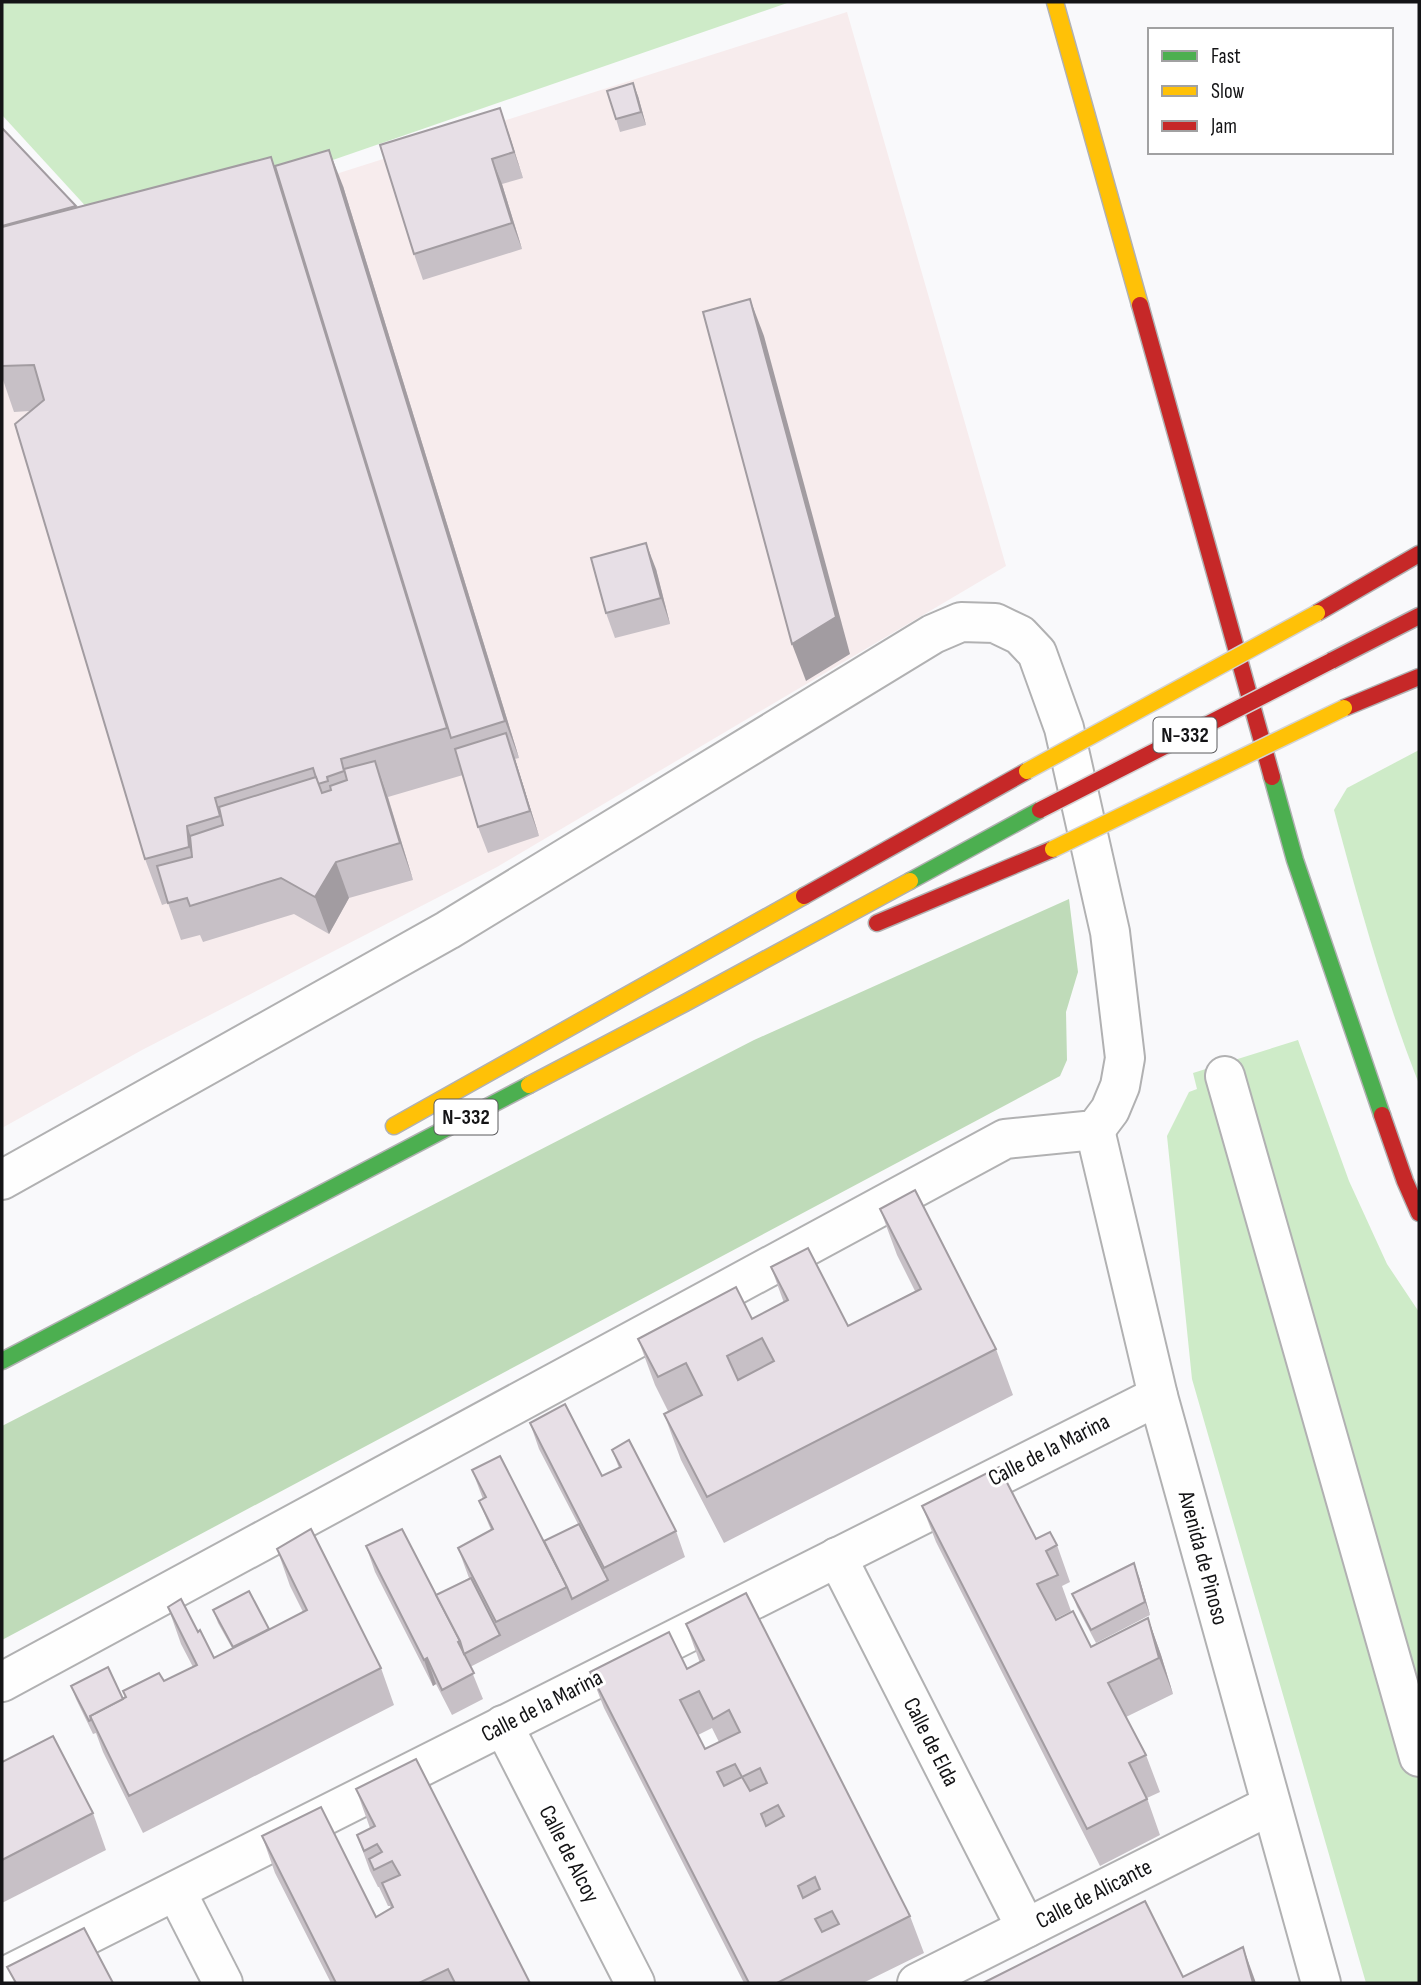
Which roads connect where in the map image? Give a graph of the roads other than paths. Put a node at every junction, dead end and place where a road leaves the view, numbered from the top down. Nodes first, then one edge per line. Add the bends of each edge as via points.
1 (1055, 2) edge
2 (1419, 554) edge
3 (1419, 616) edge
4 (1419, 677) edge
5 (862, 929) dead end
6 (824, 945) dead end
7 (685, 1003) junction
8 (1225, 1076) dead end
9 (1095, 1130) junction
10 (381, 1133) dead end
11 (2, 1180) edge
12 (312, 1180) dead end
13 (1419, 1213) edge
14 (247, 1232) junction
15 (2, 1361) edge
16 (1158, 1396) junction
17 (837, 1557) junction
18 (2, 1682) edge
19 (503, 1725) junction
20 (1419, 1757) edge
21 (1271, 1805) junction
22 (176, 1891) junction
23 (1026, 1928) junction
24 (2, 1978) edge
25 (223, 1983) edge
26 (635, 1983) edge
27 (917, 1983) edge
28 (1321, 1983) edge

1 - 13 main road via 1295,860
2 - 10 main road, bridge
3 - 7 main road, N-332, bridge via 1040,810
4 - 5 main road, N-332, bridge via 1344,708 1053,849
6 - 7 main road, N-332
7 - 14 main road, N-332
8 - 20 street
9 - 11 street via 1120,1086 1125,1058 1110,932 1063,728 1037,653 1020,635 995,624 961,622 933,634 449,930
9 - 16 street, Avenida de Pinoso
9 - 18 street via 1004,1139
12 - 14 main road
14 - 15 main road, N-332
16 - 17 street, Calle de la Marina
16 - 21 street, Avenida de Pinoso
17 - 19 street, Calle de la Marina
17 - 23 street, Calle de Elda
19 - 22 street, Calle de la Marina
19 - 26 street, Calle de Alcoy
21 - 23 street, Calle de Alicante
21 - 28 street, Avenida de Pinoso
22 - 24 street, Calle de la Marina
22 - 25 street
23 - 27 street, Calle de Alicante

